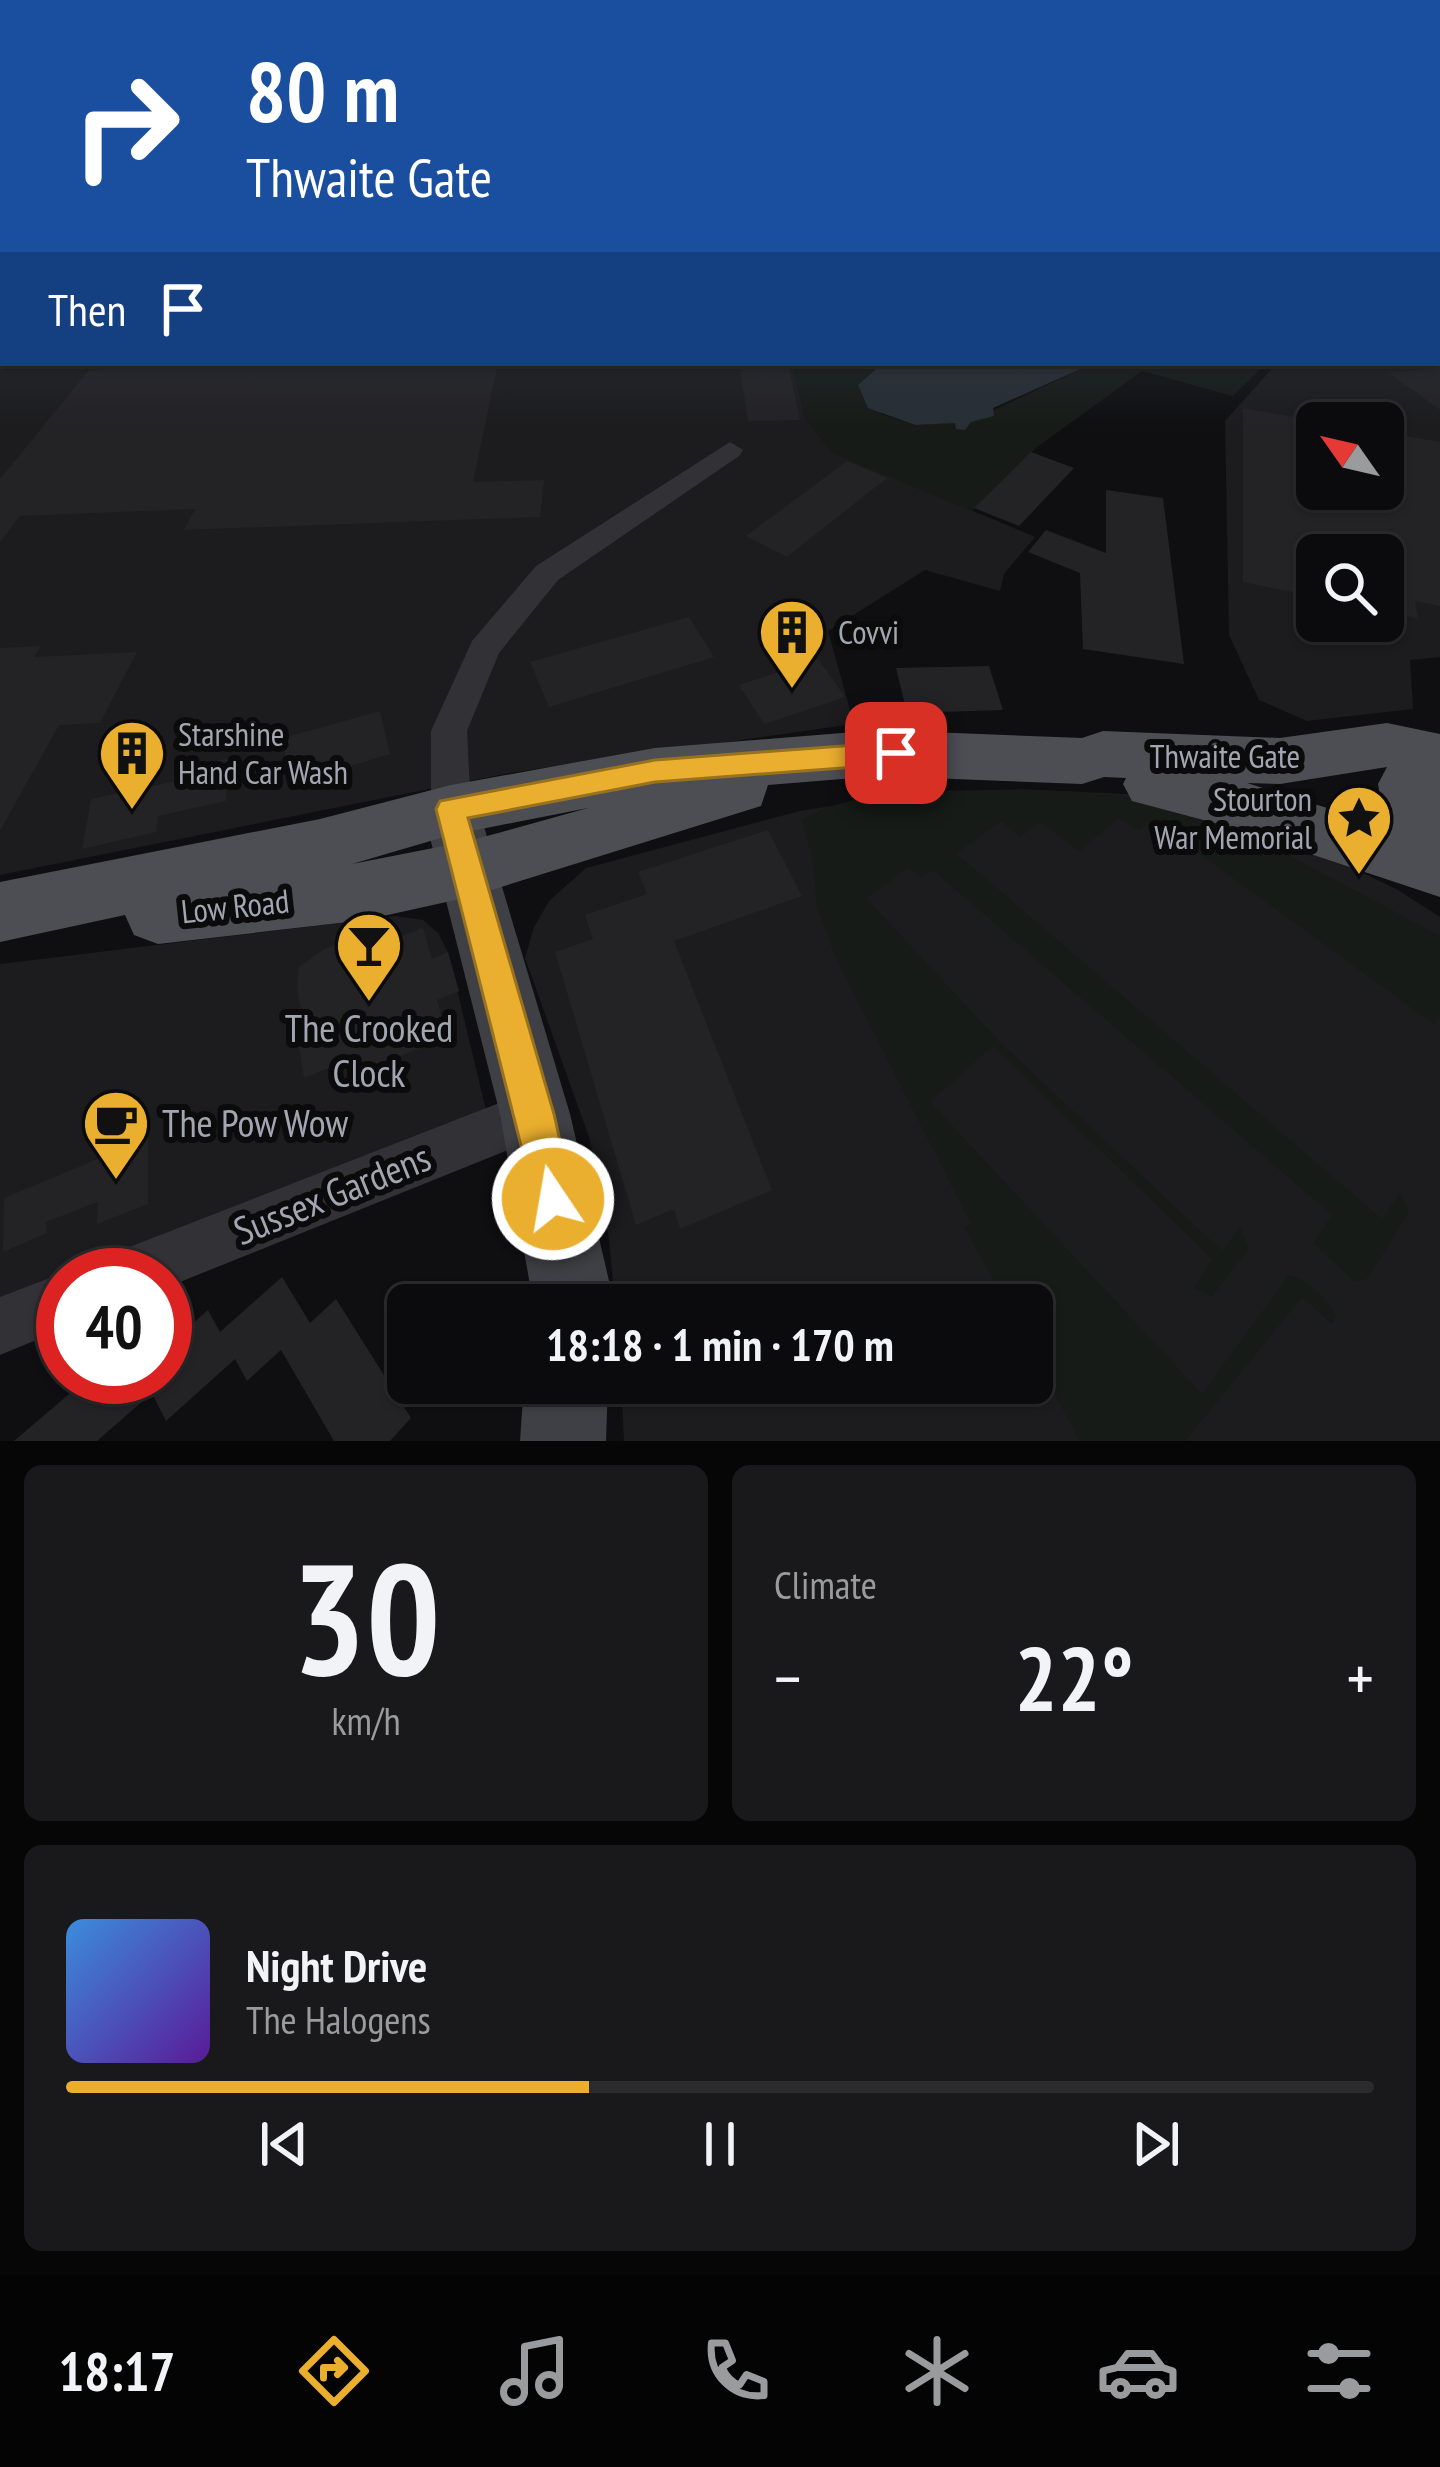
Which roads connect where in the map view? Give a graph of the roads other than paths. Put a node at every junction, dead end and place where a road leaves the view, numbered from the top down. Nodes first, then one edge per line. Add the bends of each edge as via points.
1 (730, 450) dead end
2 (1429, 754) edge
3 (1082, 761) junction
4 (460, 839) junction
5 (1440, 859) edge
6 (1440, 869) edge
7 (0, 912) edge
8 (0, 941) edge
9 (535, 1114) junction
10 (192, 1250) edge
11 (570, 1284) edge
12 (36, 1312) edge
13 (0, 1326) edge
14 (565, 1404) edge
15 (563, 1441) edge

1 - 4 street via 547,573 484,649 449,731
2 - 3 main road, Thwaite Gate via 1280,761 1103,754
2 - 5 main road via 1408,784 1413,820
3 - 4 main road, Thwaite Gate via 879,753
3 - 6 main road, Thwaite Gate via 1113,777 1255,807
4 - 7 main road, Low Road via 440,855 294,879 203,871
4 - 8 main road, Low Road via 365,891 190,908
4 - 9 street
9 - 10 street, Sussex Gardens
9 - 11 street
12 - 13 street
14 - 15 street

